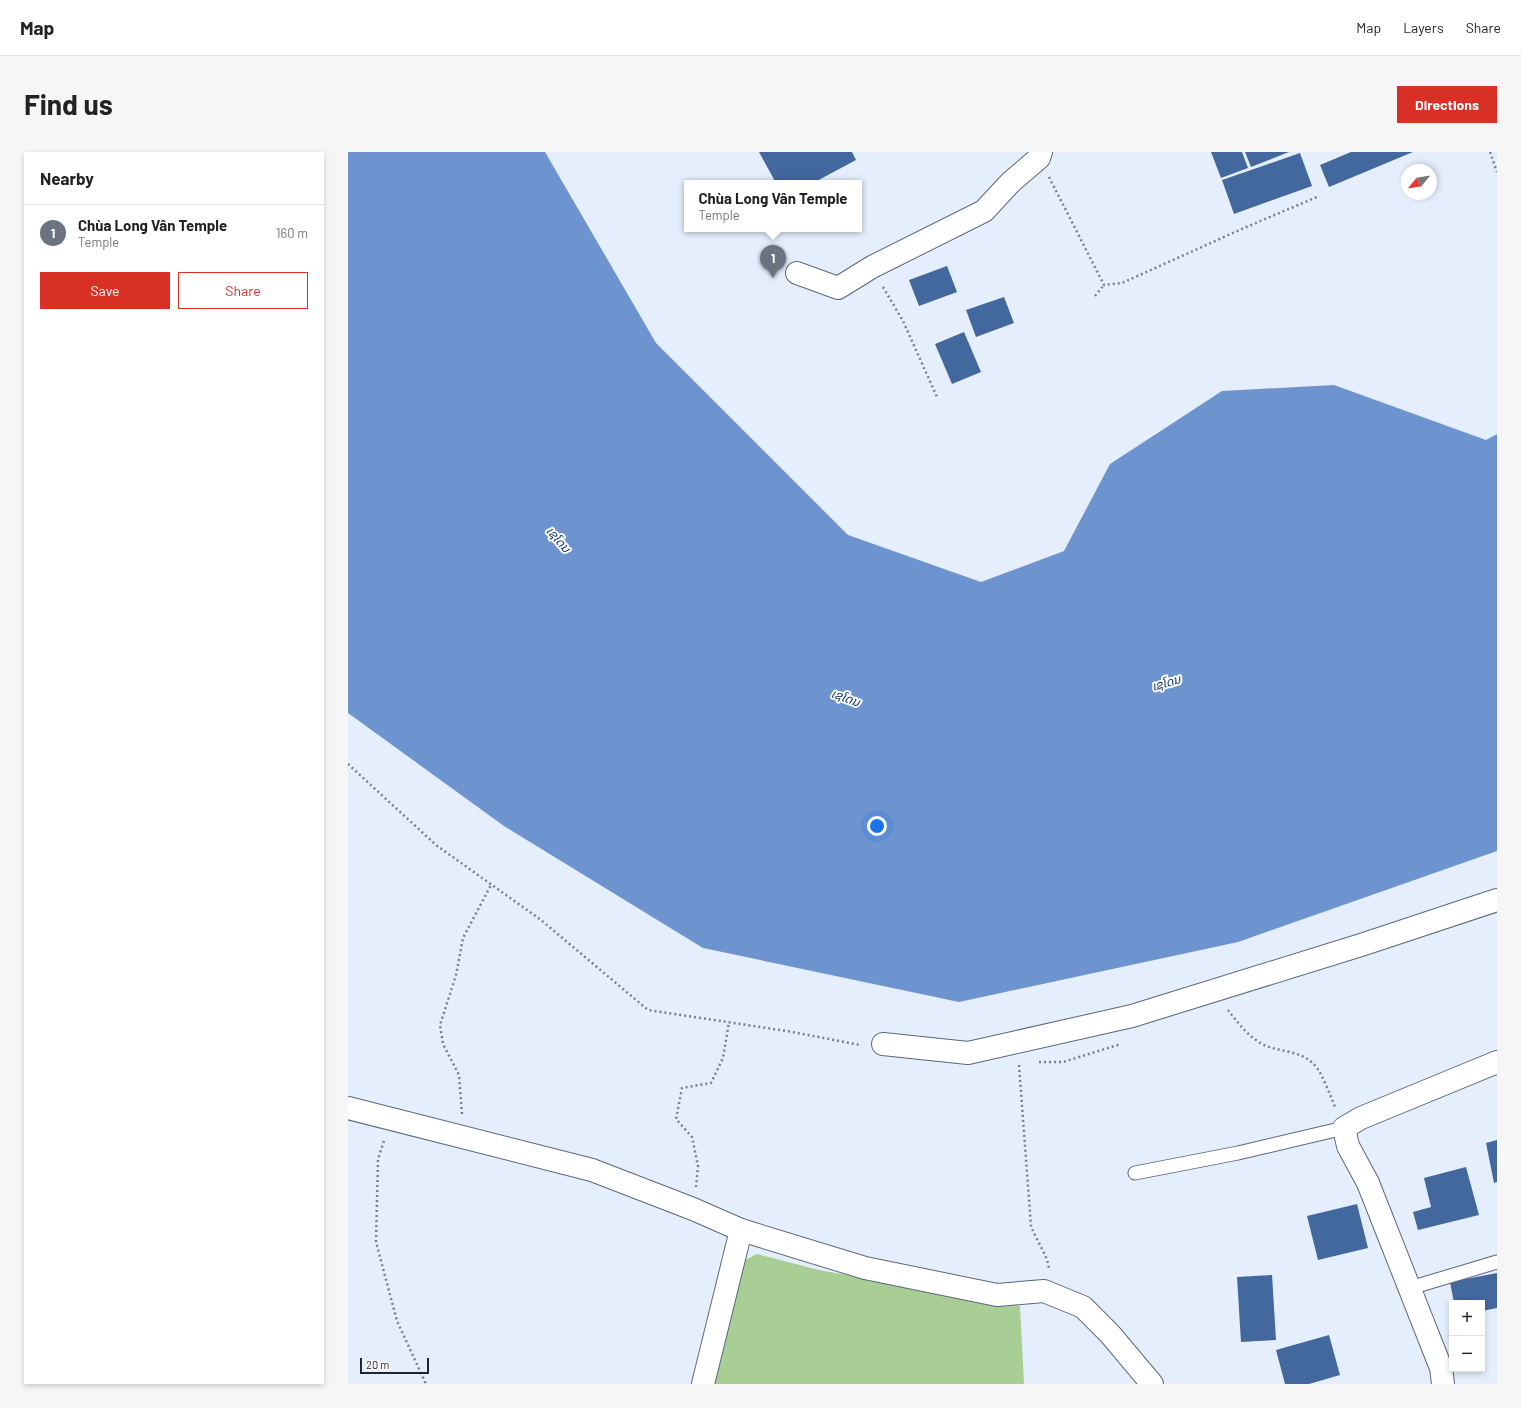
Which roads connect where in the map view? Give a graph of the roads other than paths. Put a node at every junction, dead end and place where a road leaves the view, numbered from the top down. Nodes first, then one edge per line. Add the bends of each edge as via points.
1 (1040, 155) edge
2 (797, 273) dead end
3 (1497, 900) edge
4 (872, 1045) road end
5 (1497, 1062) edge
6 (348, 1108) edge
7 (1344, 1128) junction
8 (1135, 1173) dead end
9 (741, 1230) junction
10 (1497, 1262) edge
11 (1410, 1288) junction
12 (703, 1384) edge
13 (1152, 1384) edge
14 (1443, 1384) edge

1 - 2 street via 984,211 872,267 838,288
3 - 4 street via 1132,1016 968,1053
5 - 7 street via 1361,1118
6 - 9 street via 592,1170
7 - 8 lane via 1238,1153
7 - 11 street via 1348,1146 1368,1183
9 - 12 street
9 - 13 street via 865,1268 997,1295 1044,1291 1083,1307 1110,1334
10 - 11 lane
11 - 14 street via 1441,1368

